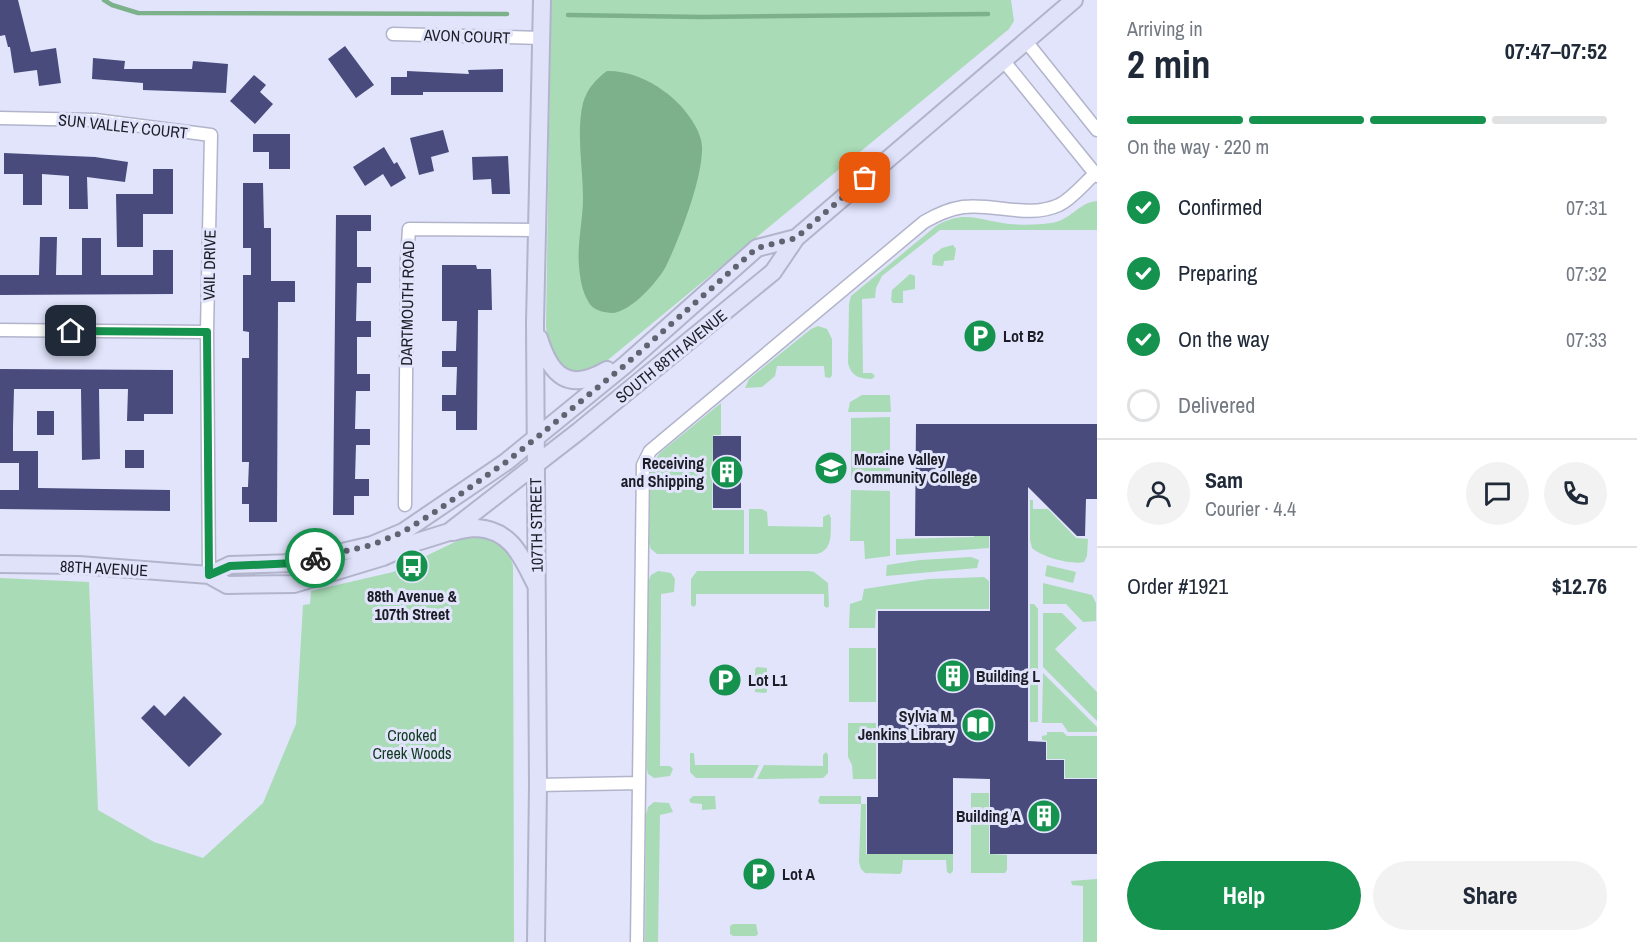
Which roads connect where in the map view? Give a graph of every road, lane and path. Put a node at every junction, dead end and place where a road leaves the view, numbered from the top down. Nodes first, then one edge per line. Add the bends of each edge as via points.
1 (542, 0) edge
2 (1074, 0) edge
3 (393, 34) dead end
4 (541, 38) junction
5 (1025, 40) junction
6 (1003, 60) junction
7 (0, 118) edge
8 (1097, 130) edge
9 (211, 135) joint
10 (1096, 173) edge
11 (537, 230) junction
12 (796, 238) junction
13 (535, 323) junction
14 (664, 329) joint
15 (0, 330) edge
16 (207, 332) junction
17 (625, 365) junction
18 (535, 439) junction
19 (536, 464) junction
20 (405, 505) dead end
21 (449, 532) junction
22 (0, 564) edge
23 (209, 575) junction
24 (537, 588) junction
25 (639, 783) junction
26 (538, 785) junction
27 (536, 942) edge
28 (637, 942) edge

1 - 4 street, 107TH STREET
2 - 5 street
3 - 4 street, AVON COURT
4 - 11 street, 107TH STREET
5 - 6 street
5 - 8 street
6 - 10 street
6 - 12 street, SOUTH 88TH AVENUE
7 - 9 street, SUN VALLEY COURT via 94,120
9 - 16 street, VAIL DRIVE
10 - 25 street via 1064,202 1048,209 963,207 934,216 650,451 643,465
11 - 13 street, 107TH STREET
11 - 20 street, DARTMOUTH ROAD via 409,230
12 - 14 street, SOUTH 88TH AVENUE via 757,248
12 - 19 street, SOUTH 88TH AVENUE via 773,272
13 - 17 street via 547,361 565,378 588,380
13 - 18 street, 107TH STREET
14 - 17 street, 88TH AVENUE
15 - 16 street
16 - 23 street, VAIL DRIVE
17 - 18 street, 88TH AVENUE
18 - 19 street, 107TH STREET
18 - 23 street, 88TH AVENUE via 403,532 372,545 295,563 230,566
19 - 21 street, 88TH AVENUE
19 - 24 street, 107TH STREET
21 - 23 street, 88TH AVENUE via 294,584 227,585
21 - 24 street via 477,528 498,533 514,544
22 - 23 street, 88TH AVENUE via 79,565
24 - 26 street, 107TH STREET
25 - 26 street
25 - 28 street
26 - 27 street, 107TH STREET

